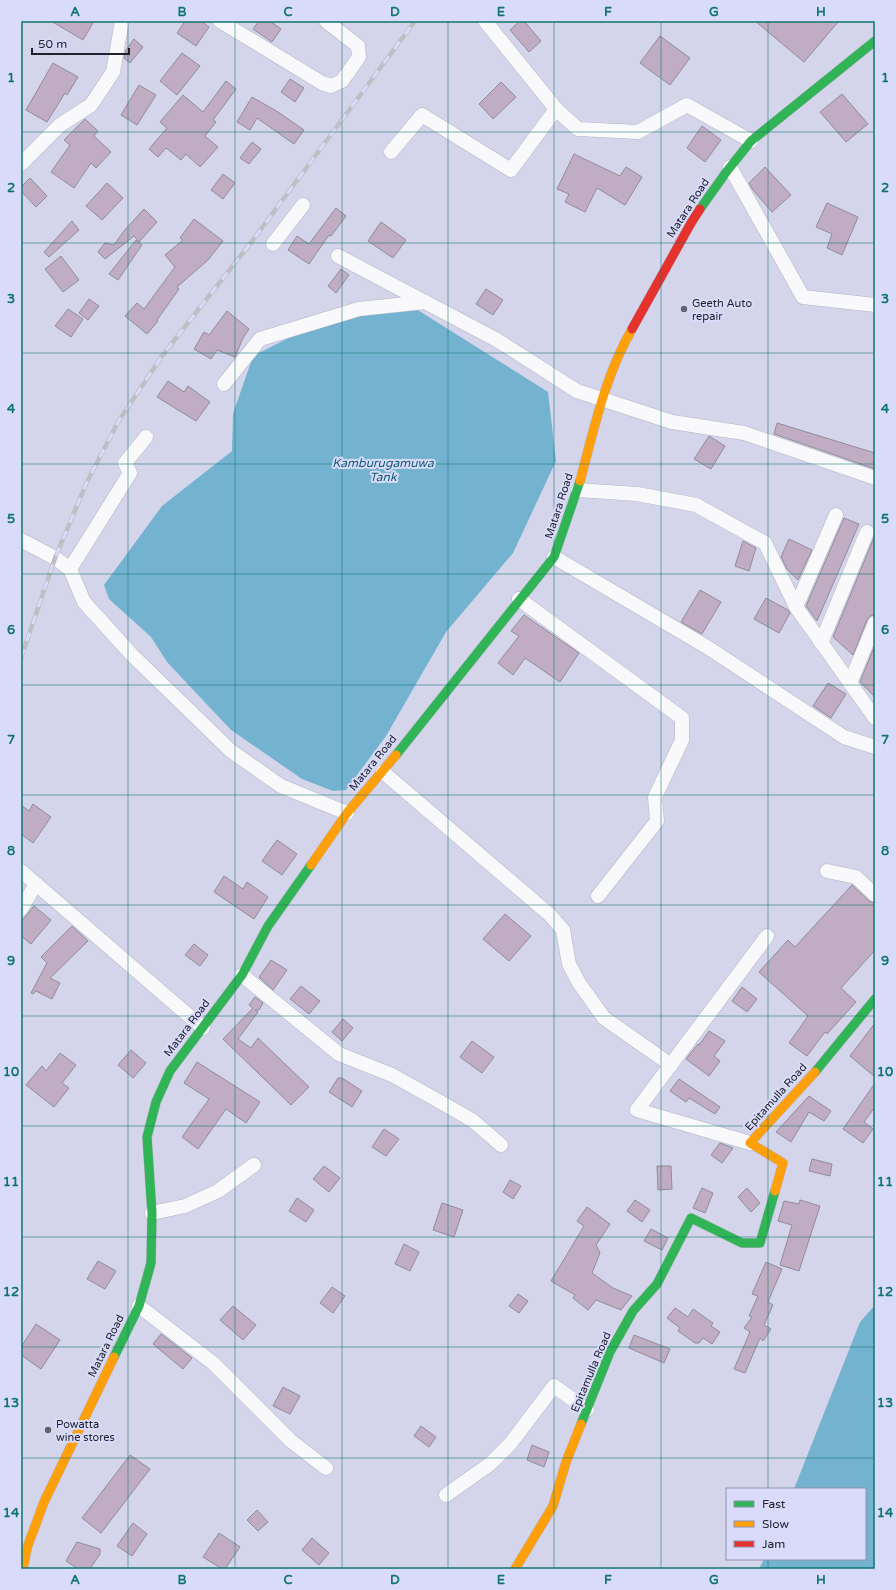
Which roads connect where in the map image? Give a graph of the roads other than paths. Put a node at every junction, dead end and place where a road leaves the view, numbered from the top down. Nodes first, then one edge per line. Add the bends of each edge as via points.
1 (122, 21) edge
2 (220, 21) edge
3 (326, 21) edge
4 (485, 21) edge
5 (875, 41) edge
6 (556, 109) junction
7 (751, 141) junction
8 (391, 152) dead end
9 (21, 164) edge
10 (730, 167) junction
11 (303, 205) dead end
12 (273, 244) dead end
13 (338, 256) dead end
14 (425, 302) junction
15 (875, 305) edge
16 (224, 384) dead end
17 (601, 400) junction
18 (146, 437) dead end
19 (875, 478) edge
20 (578, 490) junction
21 (836, 515) dead end
22 (867, 532) dead end
23 (21, 540) edge
24 (554, 557) junction
25 (70, 569) junction
26 (519, 599) junction
27 (796, 607) junction
28 (875, 623) edge
29 (821, 643) junction
30 (850, 684) junction
31 (875, 718) edge
32 (875, 747) edge
33 (383, 772) junction
34 (347, 813) junction
35 (21, 871) edge
36 (827, 871) dead end
37 (36, 884) junction
38 (875, 895) edge
39 (598, 896) dead end
40 (21, 910) edge
41 (767, 936) dead end
42 (242, 975) junction
43 (875, 998) edge
44 (203, 1028) junction
45 (671, 1065) junction
46 (750, 1143) junction
47 (501, 1145) dead end
48 (254, 1164) dead end
49 (152, 1212) junction
50 (138, 1306) junction
51 (587, 1410) junction
52 (326, 1468) dead end
53 (446, 1495) dead end
54 (23, 1569) edge
55 (515, 1569) edge

1 - 9 street via 113,72 91,105 60,125
2 - 3 street via 331,86 342,81 359,58 358,46
4 - 6 street
5 - 7 main road, Matara Road
6 - 7 street via 578,129 638,132 687,105
6 - 8 street via 511,170 422,115
7 - 10 main road, Matara Road
10 - 15 street via 803,297
10 - 17 main road, Matara Road via 691,223 626,339
11 - 12 street
13 - 14 street
14 - 16 street via 359,309 260,339
14 - 17 street via 496,340 577,391
17 - 19 street via 672,422 744,433
17 - 20 main road, Matara Road
18 - 25 street via 125,462 130,473
20 - 24 main road, Matara Road
20 - 27 street via 637,494 696,506 710,513 764,543
21 - 27 street
22 - 29 street
23 - 25 street
24 - 26 main road, Matara Road
24 - 32 street via 707,647 844,737
25 - 34 street via 84,602 130,654 231,751 281,786
26 - 33 main road, Matara Road
26 - 39 street via 682,718 682,740 655,797 657,821
27 - 29 street
28 - 30 street
29 - 30 street
30 - 31 street
33 - 34 main road, Matara Road
33 - 45 street via 550,915 563,930 569,964 604,1018
34 - 42 main road, Matara Road via 268,926
35 - 37 street
36 - 38 street via 856,877
37 - 40 street
37 - 44 street
41 - 45 street
42 - 44 main road, Matara Road
42 - 47 street via 339,1054 392,1075 422,1091 472,1120
43 - 46 main road, Epitamulla Road via 808,1081
44 - 49 main road, Matara Road via 170,1071 156,1102 147,1137
45 - 46 street via 637,1110
46 - 51 main road, Epitamulla Road via 783,1163 760,1243 742,1243 691,1218 657,1284 633,1311 610,1352
48 - 49 street via 218,1191 185,1206
49 - 50 main road, Matara Road via 150,1263
50 - 52 street via 213,1363 291,1441
50 - 54 main road, Matara Road via 44,1502 27,1548
51 - 53 street via 554,1386 505,1449 490,1464
51 - 55 main road, Epitamulla Road via 566,1462 553,1506

